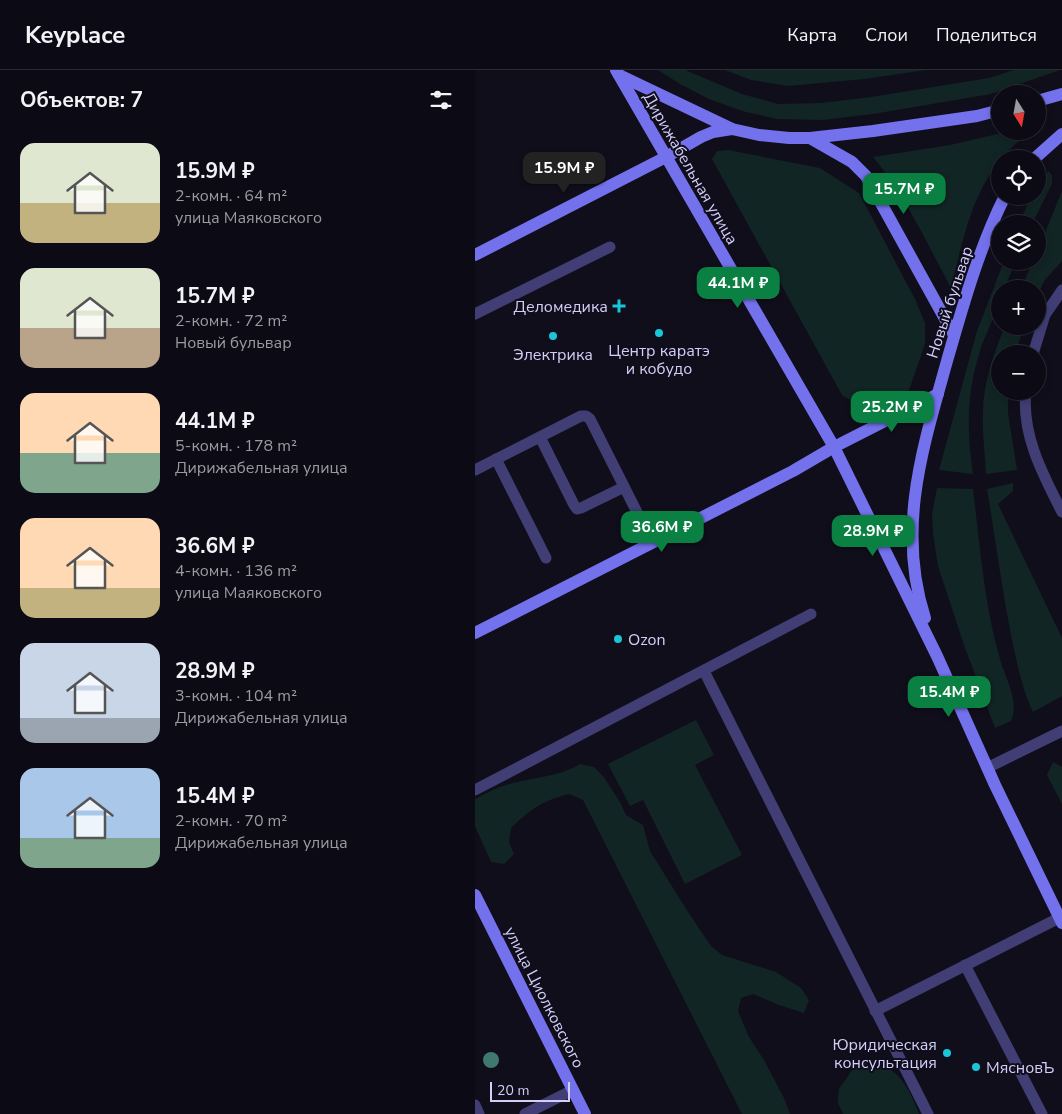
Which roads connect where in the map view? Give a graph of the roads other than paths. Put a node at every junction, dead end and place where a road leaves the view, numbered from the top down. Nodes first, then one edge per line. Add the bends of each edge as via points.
1 (618, 72) edge
2 (1062, 94) edge
3 (1046, 98) edge
4 (991, 112) edge
5 (732, 129) junction
6 (1062, 134) edge
7 (810, 138) junction
8 (1044, 150) edge
9 (666, 157) junction
10 (1001, 205) edge
11 (610, 247) dead end
12 (475, 255) edge
13 (1062, 290) edge
14 (475, 314) edge
15 (954, 335) junction
16 (1036, 345) edge
17 (938, 394) junction
18 (1025, 400) edge
19 (540, 437) junction
20 (834, 447) junction
21 (496, 459) junction
22 (475, 470) edge
23 (625, 487) junction
24 (1062, 512) edge
25 (653, 542) junction
26 (546, 558) dead end
27 (811, 614) dead end
28 (475, 633) edge
29 (937, 656) junction
30 (704, 671) junction
31 (1062, 732) edge
32 (987, 768) junction
33 (475, 790) edge
34 (475, 896) edge
35 (1061, 920) edge
36 (965, 965) junction
37 (875, 1011) junction
38 (573, 1090) junction
39 (475, 1105) edge
40 (479, 1114) edge
41 (525, 1114) edge
42 (585, 1114) edge
43 (928, 1114) edge
44 (1042, 1114) edge

1 - 5 main road
1 - 9 main road, Дирижабельная улица
2 - 3 main road
4 - 7 main road
5 - 7 main road via 759,135
5 - 9 main road via 701,137
6 - 8 main road
7 - 15 main road via 852,162 866,176
9 - 12 main road
9 - 20 main road, Дирижабельная улица
10 - 15 main road, Новый бульвар
11 - 14 lane
13 - 16 lane via 1045,315
15 - 17 main road, Новый бульвар
17 - 20 main road
17 - 29 main road, Новый бульвар via 917,475 912,538 915,574
18 - 24 lane via 1033,446 1043,476
19 - 21 lane
19 - 23 lane via 586,416
19 - 23 lane via 577,509
20 - 25 main road
20 - 29 main road, Дирижабельная улица
21 - 22 lane
21 - 26 lane
23 - 25 lane
25 - 28 main road
27 - 30 lane
29 - 32 main road, Дирижабельная улица
30 - 33 lane
30 - 37 lane
31 - 32 lane
32 - 35 main road, Дирижабельная улица
34 - 38 main road, улица Циолковского
35 - 36 lane
36 - 37 lane
36 - 44 lane
37 - 43 lane
38 - 41 lane
38 - 42 main road, улица Циолковского
39 - 40 lane

